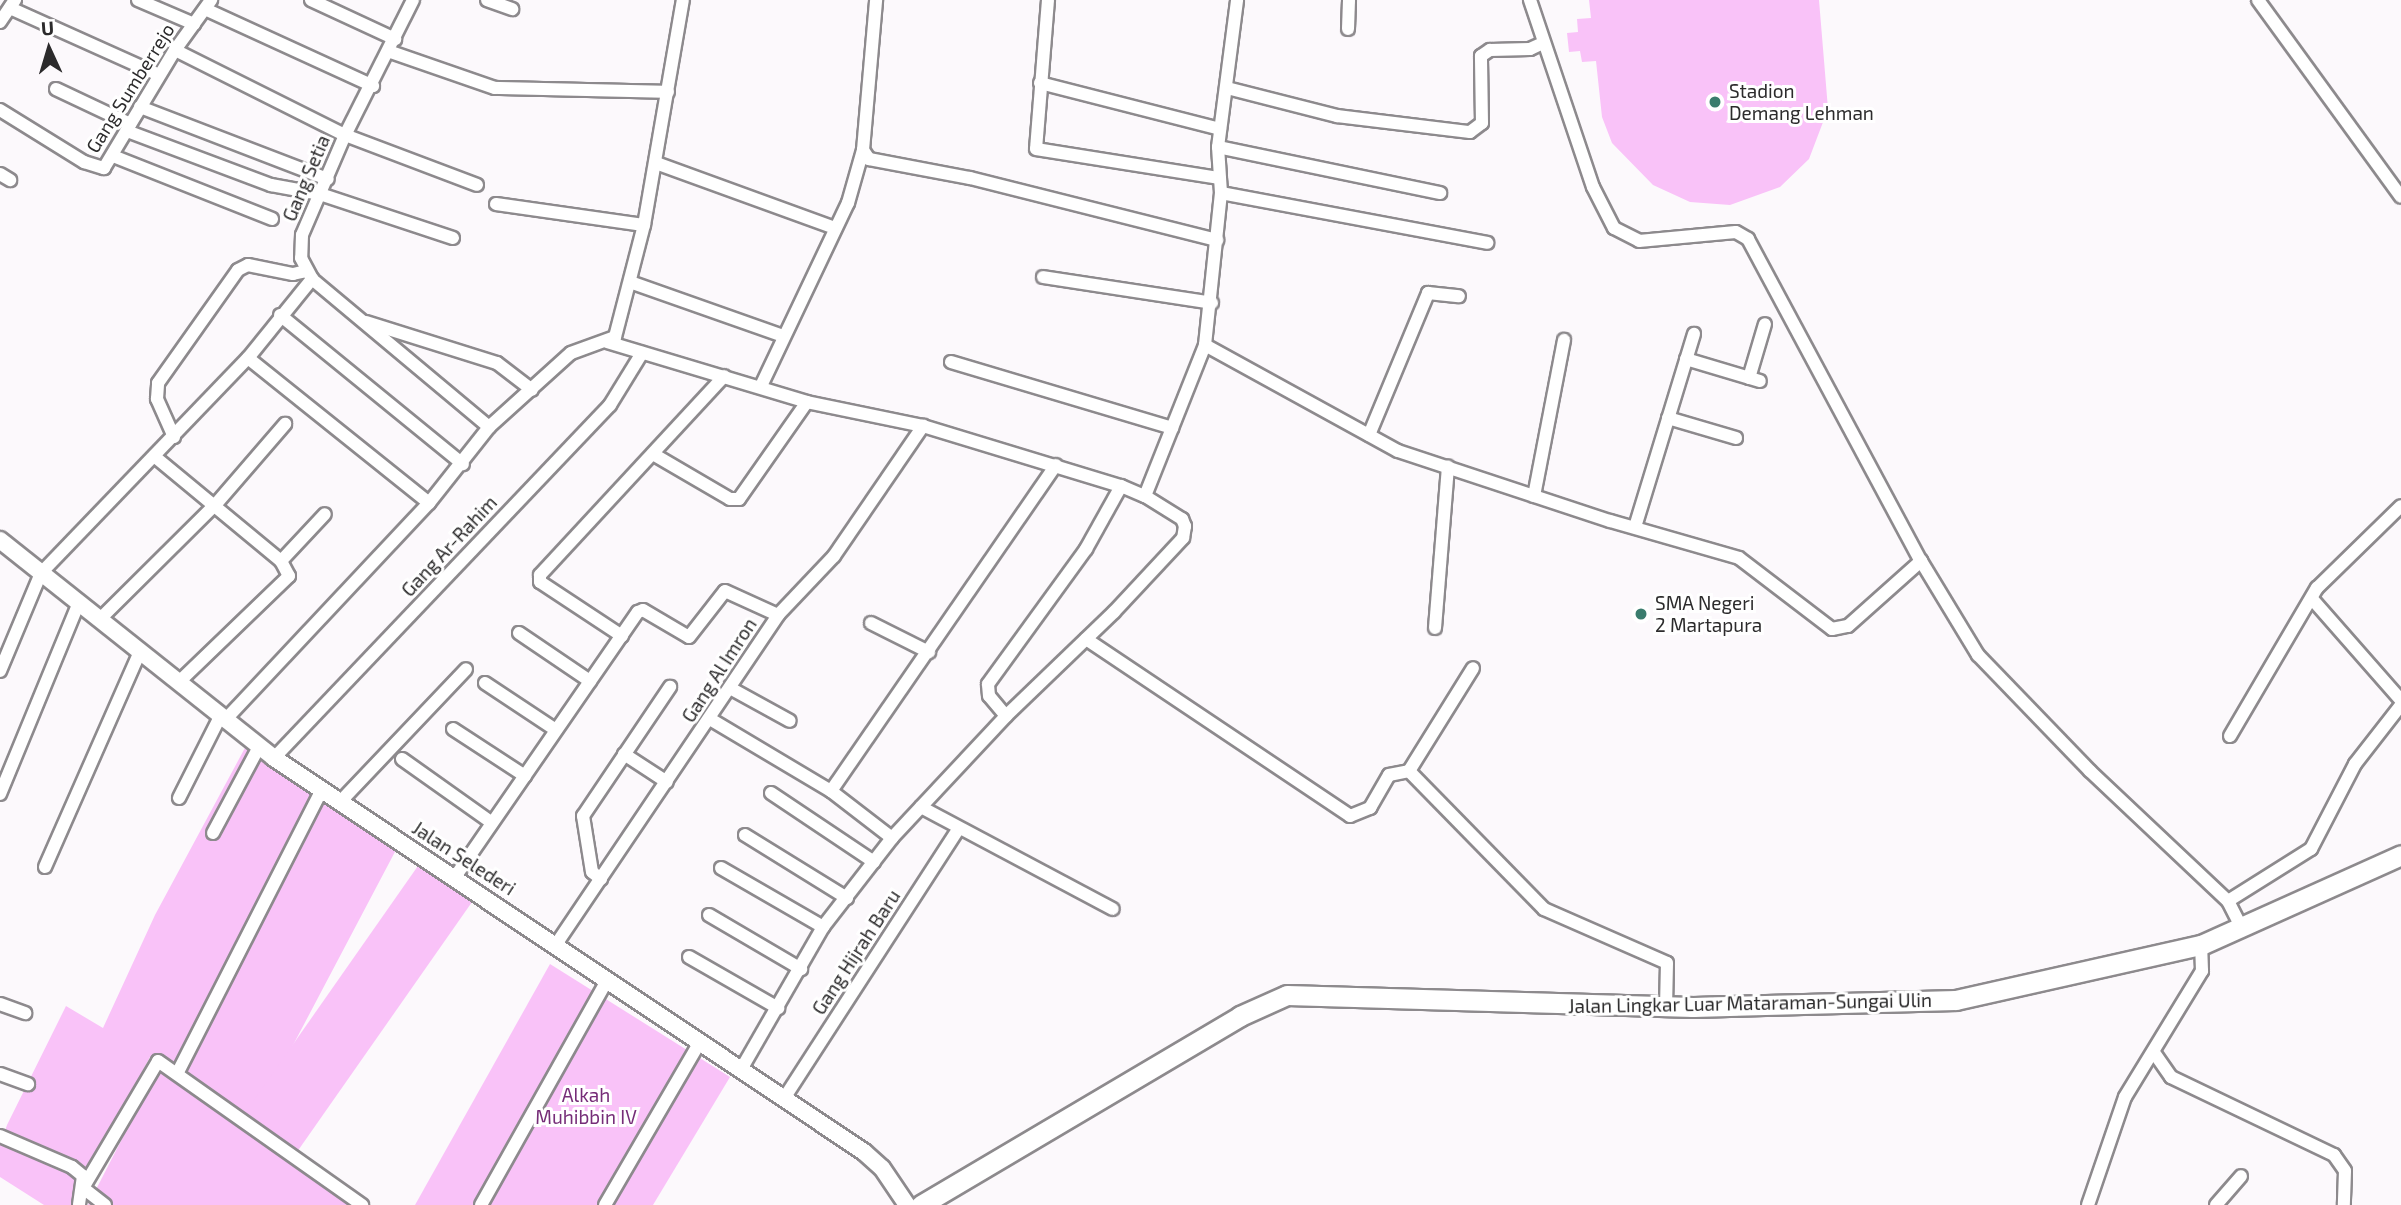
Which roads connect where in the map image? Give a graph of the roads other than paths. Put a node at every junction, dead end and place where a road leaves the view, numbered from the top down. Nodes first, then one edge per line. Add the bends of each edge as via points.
1 (138, 0) edge
2 (312, 0) edge
3 (413, 0) edge
4 (486, 0) edge
5 (683, 0) edge
6 (876, 0) edge
7 (1048, 0) edge
8 (1237, 0) edge
9 (1349, 0) edge
10 (1530, 0) edge
11 (2258, 0) edge
12 (13, 4) edge
13 (208, 4) edge
14 (512, 9) dead end
15 (0, 22) edge
16 (194, 24) junction
17 (1348, 29) dead end
18 (395, 39) junction
19 (1544, 43) junction
20 (175, 50) junction
21 (388, 51) junction
22 (159, 75) junction
23 (1040, 83) junction
24 (373, 86) junction
25 (1227, 88) junction
26 (55, 89) dead end
27 (668, 92) junction
28 (140, 107) junction
29 (0, 110) edge
30 (129, 127) junction
31 (1220, 129) junction
32 (345, 135) junction
33 (1218, 147) junction
34 (863, 150) junction
35 (113, 156) junction
36 (656, 163) junction
37 (1220, 178) junction
38 (328, 179) junction
39 (477, 186) dead end
40 (1221, 193) junction
41 (1440, 193) dead end
42 (320, 194) junction
43 (2401, 197) edge
44 (496, 204) dead end
45 (272, 219) dead end
46 (644, 225) junction
47 (835, 228) junction
48 (453, 238) dead end
49 (1217, 240) junction
50 (1487, 243) dead end
51 (309, 275) junction
52 (1044, 277) dead end
53 (629, 282) junction
54 (1459, 296) dead end
55 (1212, 303) junction
56 (280, 315) junction
57 (360, 320) junction
58 (1765, 324) dead end
59 (1694, 334) dead end
60 (783, 336) junction
61 (1564, 340) dead end
62 (607, 342) junction
63 (1205, 345) junction
64 (642, 353) junction
65 (248, 358) junction
66 (1686, 359) junction
67 (951, 362) dead end
68 (724, 376) junction
69 (761, 386) junction
70 (532, 390) junction
71 (807, 402) junction
72 (1668, 418) junction
73 (285, 424) dead end
74 (923, 426) junction
75 (489, 427) junction
76 (1172, 428) junction
77 (1369, 435) junction
78 (174, 437) junction
79 (1736, 438) dead end
80 (653, 454) junction
81 (154, 456) junction
82 (463, 464) junction
83 (1056, 465) junction
84 (1448, 467) junction
85 (1121, 486) junction
86 (1145, 496) junction
87 (1534, 496) junction
88 (429, 503) junction
89 (216, 504) junction
90 (2401, 506) edge
91 (325, 514) dead end
92 (1635, 527) junction
93 (0, 540) edge
94 (281, 561) junction
95 (1921, 561) junction
96 (41, 573) junction
97 (2313, 600) junction
98 (79, 602) junction
99 (778, 615) junction
100 (99, 620) junction
101 (871, 622) dead end
102 (1435, 628) dead end
103 (519, 633) dead end
104 (622, 636) junction
105 (1086, 639) junction
106 (141, 652) junction
107 (929, 652) junction
108 (1473, 668) dead end
109 (466, 669) dead end
110 (0, 671) edge
111 (590, 681) junction
112 (179, 682) junction
113 (485, 683) dead end
114 (670, 687) dead end
115 (730, 688) junction
116 (2401, 703) edge
117 (1006, 716) junction
118 (223, 718) junction
119 (710, 719) junction
120 (790, 721) dead end
121 (453, 729) dead end
122 (556, 730) junction
123 (2230, 736) dead end
124 (259, 747) junction
125 (624, 754) junction
126 (274, 758) junction
127 (402, 760) dead end
128 (1409, 771) junction
129 (524, 776) junction
130 (667, 782) junction
131 (322, 789) junction
132 (831, 792) junction
133 (771, 793) dead end
134 (0, 794) edge
135 (179, 798) dead end
136 (340, 802) junction
137 (921, 807) junction
138 (492, 823) junction
139 (960, 828) junction
140 (212, 833) dead end
141 (745, 835) dead end
142 (892, 838) junction
143 (2401, 856) edge
144 (874, 862) junction
145 (45, 867) dead end
146 (721, 868) dead end
147 (455, 877) junction
148 (601, 879) junction
149 (847, 898) junction
150 (2228, 901) junction
151 (1114, 909) dead end
152 (709, 915) dead end
153 (823, 927) junction
154 (2242, 928) junction
155 (557, 943) junction
156 (2201, 945) junction
157 (689, 957) dead end
158 (801, 970) junction
159 (608, 979) junction
160 (0, 1004) edge
161 (1666, 1007) junction
162 (778, 1008) junction
163 (25, 1013) dead end
164 (700, 1042) junction
165 (2155, 1055) junction
166 (742, 1068) junction
167 (178, 1072) junction
168 (0, 1074) edge
169 (28, 1084) dead end
170 (785, 1097) junction
171 (0, 1136) edge
172 (2241, 1176) dead end
173 (83, 1188) junction
174 (79, 1205) edge
175 (105, 1205) edge
176 (362, 1205) edge
177 (481, 1205) edge
178 (605, 1205) edge
179 (906, 1205) edge
180 (921, 1205) edge
181 (2088, 1205) edge
182 (2216, 1205) edge
183 (2344, 1205) edge

1 - 16 street
2 - 18 street
3 - 18 street, Gang Setia
4 - 14 street
5 - 27 street
6 - 34 street
7 - 23 street
8 - 25 street
9 - 17 street
10 - 19 street
11 - 43 street
12 - 15 street
12 - 22 street
13 - 16 street, Gang Sumberrejo
13 - 24 street
16 - 20 street, Gang Sumberrejo
18 - 21 street, Gang Setia
19 - 25 street via 1530,49 1490,50 1480,56 1482,123 1470,132 1337,116
19 - 95 street via 1593,187 1614,228 1639,241 1736,232 1748,239
20 - 22 street, Gang Sumberrejo
20 - 32 street
21 - 24 street, Gang Setia
21 - 27 street via 495,88
22 - 28 street, Gang Sumberrejo
23 - 31 street
23 - 37 street via 1035,149
24 - 32 street, Gang Setia
25 - 31 street
26 - 30 street
27 - 36 street
28 - 30 street, Gang Sumberrejo
28 - 38 street
29 - 35 street, Gang Sumberrejo via 97,168 104,168
30 - 35 street, Gang Sumberrejo
30 - 42 street via 271,185
31 - 33 street
32 - 38 street, Gang Setia
32 - 39 street
33 - 37 street
33 - 41 street
34 - 47 street
34 - 49 street via 869,159 970,178
35 - 45 street
36 - 46 street
36 - 47 street
37 - 40 street
38 - 42 street, Gang Setia
40 - 49 street
40 - 50 street
42 - 48 street
42 - 51 street, Gang Setia via 302,235 301,258
44 - 46 street
46 - 53 street
47 - 60 street
49 - 55 street
51 - 56 street
51 - 57 street
51 - 78 street via 248,265 238,270 158,383 157,399
52 - 55 street
53 - 60 street
53 - 62 street via 615,337
54 - 77 street via 1428,293
55 - 63 street
56 - 65 street
56 - 82 street
57 - 70 street via 497,363
57 - 75 street
58 - 66 street via 1754,379
59 - 66 street
60 - 69 street
61 - 87 street
62 - 64 street
62 - 70 street via 571,353
63 - 76 street
63 - 77 street
64 - 68 street
64 - 126 street, Gang Ar-Rahim via 610,405
65 - 78 street
65 - 88 street
66 - 72 street
67 - 76 street
68 - 69 street
68 - 80 street
69 - 71 street
70 - 75 street
71 - 74 street
71 - 80 street via 745,494 735,500
72 - 79 street
72 - 92 street
73 - 89 street
74 - 83 street
74 - 99 street, Gang Al Imron via 834,556
75 - 82 street
76 - 86 street
77 - 84 street via 1398,451
78 - 81 street
80 - 104 street via 540,577 540,582
81 - 89 street
81 - 96 street
82 - 88 street
83 - 85 street
83 - 107 street
84 - 87 street
84 - 102 street
85 - 86 street
85 - 117 street via 1086,549 988,684 989,696
86 - 105 street via 1182,519 1183,538
87 - 92 street
88 - 118 street
89 - 94 street
89 - 100 street
90 - 97 street via 2316,588
91 - 94 street
92 - 95 street via 1739,558 1839,630
93 - 96 street, Jalan Selederi
94 - 112 street via 289,576
95 - 150 street via 1989,669
96 - 98 street, Jalan Selederi
96 - 110 street
97 - 116 street
97 - 123 street
98 - 100 street, Jalan Selederi
98 - 134 street
99 - 104 street via 725,591 689,637 643,610
99 - 115 street, Gang Al Imron
100 - 106 street, Jalan Selederi
101 - 107 street
103 - 111 street
104 - 111 street
105 - 117 street
105 - 128 street via 1350,816 1370,808 1389,775
106 - 112 street, Jalan Selederi
106 - 145 street
107 - 132 street
108 - 128 street
109 - 136 street
111 - 122 street
112 - 118 street, Jalan Selederi
113 - 122 street
114 - 125 street
115 - 119 street, Gang Al Imron
115 - 120 street
116 - 150 street via 2355,764 2311,849
117 - 137 street
118 - 124 street, Jalan Selederi
118 - 135 street
119 - 130 street, Gang Al Imron
119 - 132 street
121 - 129 street
122 - 129 street
124 - 126 street, Jalan Selederi
124 - 140 street
125 - 130 street
125 - 148 street via 583,816 592,872
126 - 131 street, Jalan Selederi
127 - 138 street
128 - 161 street via 1544,909 1667,963
129 - 138 street
130 - 148 street, Gang Al Imron
131 - 136 street, Jalan Selederi
131 - 167 street
132 - 142 street
133 - 144 street
136 - 147 street, Jalan Selederi
137 - 139 street
137 - 142 street
138 - 147 street
139 - 151 street
139 - 170 street, Gang Hijrah Baru
141 - 149 street
142 - 144 street
143 - 154 main road, Jalan Lingkar Luar Mataraman-Sungai Ulin
144 - 149 street
146 - 153 street
147 - 155 street, Jalan Selederi
148 - 155 street, Gang Al Imron
149 - 153 street
150 - 154 street
152 - 158 street
153 - 158 street
154 - 156 main road, Jalan Lingkar Luar Mataraman-Sungai Ulin
155 - 159 street, Jalan Selederi
156 - 161 main road, Jalan Lingkar Luar Mataraman-Sungai Ulin via 1956,1000
156 - 165 street via 2202,971
157 - 162 street
158 - 162 street
159 - 164 street, Jalan Selederi
159 - 177 street
160 - 163 street
161 - 180 main road, Jalan Lingkar Luar Mataraman-Sungai Ulin via 1287,995 1240,1016
162 - 166 street
164 - 166 street, Jalan Selederi
164 - 178 street
165 - 181 street via 2115,1120
165 - 183 street via 2171,1077 2334,1155 2345,1171
166 - 170 street, Jalan Selederi
167 - 173 street via 158,1061
167 - 176 street
168 - 169 street
170 - 179 street, Jalan Selederi via 873,1160
171 - 173 street via 72,1167 83,1176
172 - 182 street
173 - 174 street
173 - 175 street

